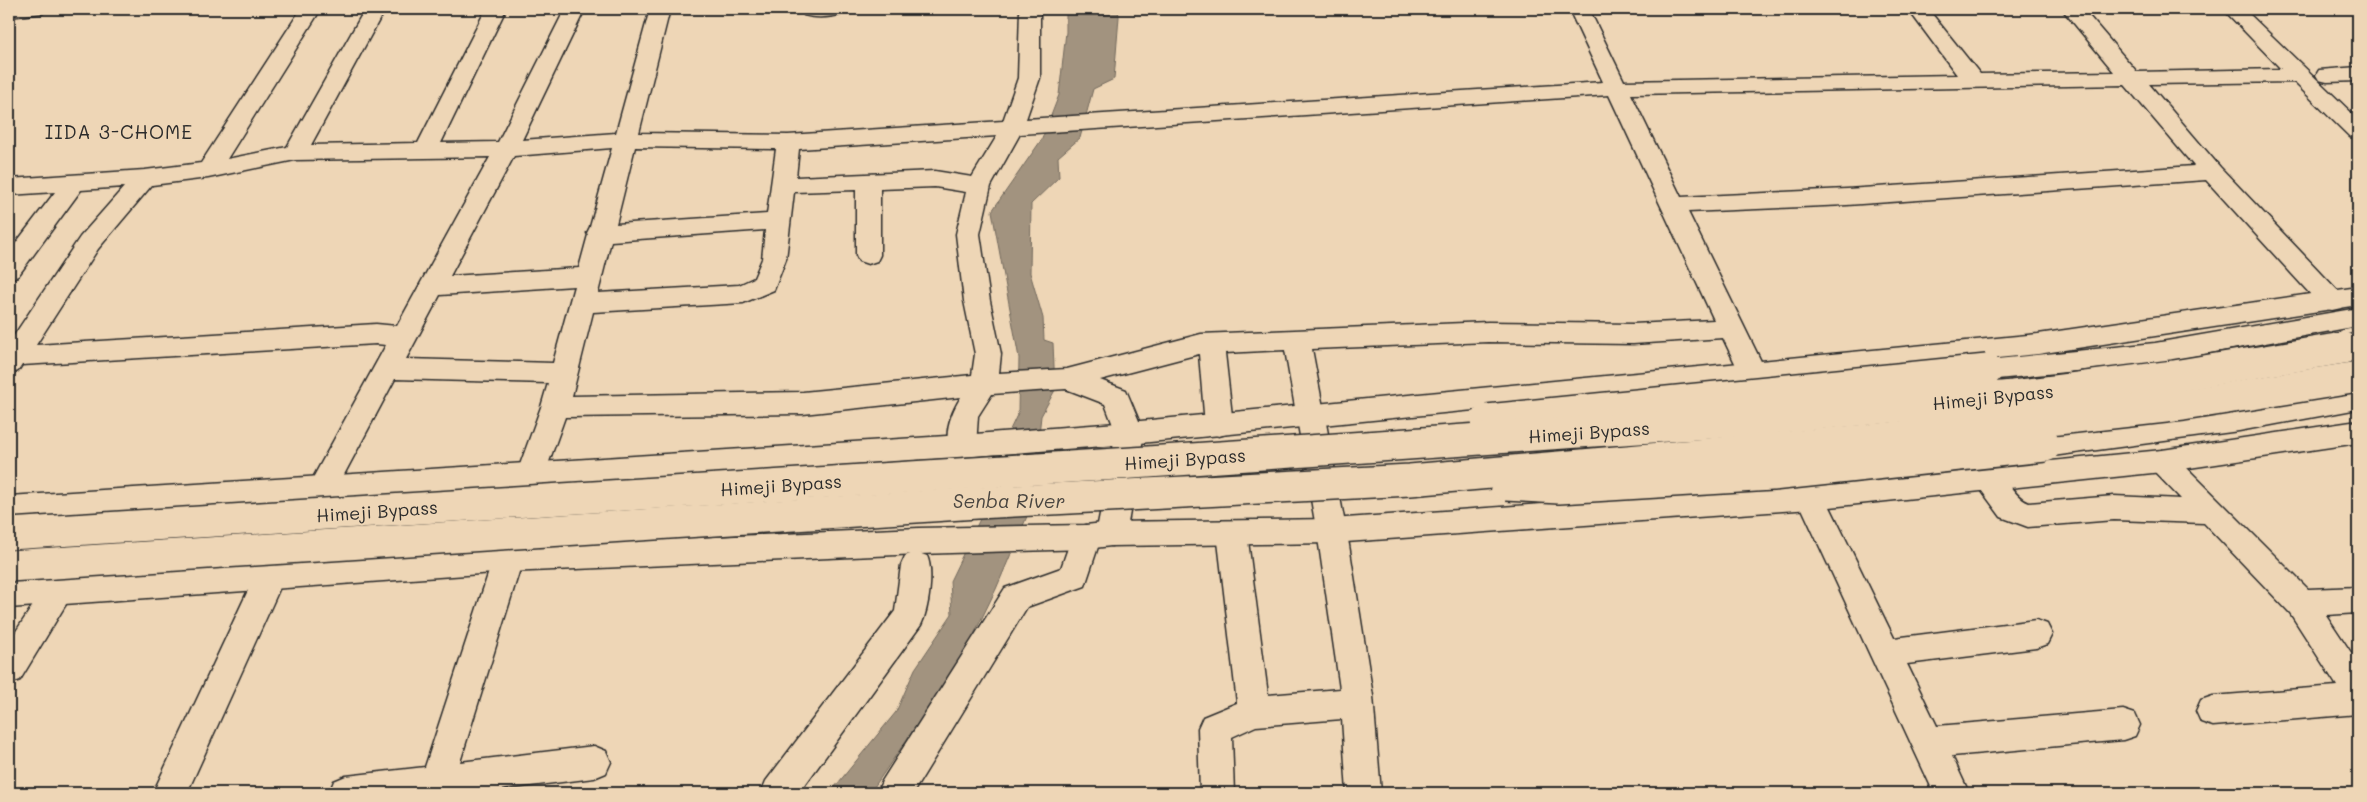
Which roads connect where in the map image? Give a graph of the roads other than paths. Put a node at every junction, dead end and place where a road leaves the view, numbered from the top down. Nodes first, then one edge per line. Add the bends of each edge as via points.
1 (36, 9) edge
2 (311, 9) edge
3 (375, 9) edge
4 (496, 9) edge
5 (575, 9) edge
6 (660, 9) edge
7 (812, 9) edge
8 (839, 9) edge
9 (1030, 9) edge
10 (1579, 9) edge
11 (1918, 9) edge
12 (2072, 9) edge
13 (2233, 9) edge
14 (2258, 9) edge
15 (9, 11) edge
16 (2358, 74) edge
17 (2301, 75) junction
18 (2327, 75) junction
19 (2132, 77) junction
20 (1974, 82) junction
21 (1618, 88) junction
22 (2358, 106) edge
23 (1012, 129) junction
24 (2358, 132) edge
25 (625, 140) junction
26 (788, 142) junction
27 (506, 149) junction
28 (426, 151) junction
29 (295, 153) junction
30 (208, 170) junction
31 (2212, 172) junction
32 (144, 178) junction
33 (868, 183) junction
34 (73, 184) junction
35 (783, 185) junction
36 (979, 186) junction
37 (9, 187) edge
38 (1672, 205) junction
39 (779, 221) junction
40 (599, 234) junction
41 (868, 256) dead end
42 (9, 270) edge
43 (588, 276) junction
44 (432, 286) junction
45 (2358, 296) edge
46 (2332, 301) junction
47 (580, 303) junction
48 (2358, 318) edge
49 (1733, 328) junction
50 (405, 336) junction
51 (1297, 341) junction
52 (1211, 344) junction
53 (2358, 346) edge
54 (12, 360) edge
55 (388, 369) junction
56 (562, 373) junction
57 (1754, 374) junction
58 (2358, 377) edge
59 (1068, 380) junction
60 (984, 384) junction
61 (2358, 399) edge
62 (554, 407) junction
63 (1312, 416) junction
64 (1219, 425) junction
65 (2358, 432) edge
66 (1130, 433) junction
67 (962, 446) junction
68 (2162, 461) junction
69 (1148, 462) junction
70 (531, 473) junction
71 (1986, 479) junction
72 (1410, 480) junction
73 (325, 487) junction
74 (1811, 497) junction
75 (9, 508) edge
76 (2211, 510) junction
77 (1332, 531) junction
78 (1232, 533) junction
79 (9, 534) edge
80 (1098, 535) junction
81 (918, 553) junction
82 (508, 559) junction
83 (9, 566) edge
84 (270, 576) junction
85 (59, 591) junction
86 (9, 595) edge
87 (2358, 600) edge
88 (2301, 603) junction
89 (2036, 634) dead end
90 (1885, 653) junction
91 (9, 670) edge
92 (2358, 690) edge
93 (2358, 699) edge
94 (1358, 703) junction
95 (1254, 710) junction
96 (2213, 711) dead end
97 (2123, 725) dead end
98 (1928, 744) junction
99 (594, 762) dead end
100 (436, 787) edge
101 (170, 793) edge
102 (346, 793) edge
103 (778, 793) edge
104 (894, 793) edge
105 (1217, 793) edge
106 (1364, 793) edge
107 (1952, 793) edge

1 - 15 main road
2 - 30 main road
3 - 29 main road
4 - 28 main road
5 - 27 main road
6 - 25 main road
7 - 8 main road
9 - 23 main road via 1029,78
10 - 21 main road
11 - 20 main road
12 - 19 main road
13 - 17 main road
14 - 18 main road
16 - 18 main road
17 - 19 main road
17 - 24 main road
18 - 22 main road
19 - 20 main road
19 - 31 main road
20 - 21 main road
21 - 23 main road
21 - 38 main road
23 - 26 main road
23 - 36 main road
25 - 26 main road
25 - 27 main road
25 - 40 main road
26 - 35 main road
27 - 28 main road
27 - 44 main road
28 - 29 main road
29 - 30 main road
30 - 32 main road
31 - 38 main road via 1847,198
31 - 46 main road
32 - 34 main road
32 - 54 main road via 89,243
33 - 35 main road
33 - 36 main road via 935,179
33 - 41 main road
34 - 37 main road
34 - 42 main road
35 - 39 main road
36 - 60 main road via 968,234 988,354
38 - 49 main road
39 - 40 main road
39 - 47 main road via 774,259 765,284 743,294
40 - 43 main road
43 - 44 main road
43 - 47 main road
44 - 50 main road
45 - 46 main road
46 - 57 main road via 2038,344
47 - 56 main road
48 - 69 main road, bridge via 2155,354 1454,424
49 - 51 main road via 1633,334 1488,332
49 - 57 main road
50 - 54 main road via 376,334
50 - 55 main road
51 - 52 main road
51 - 63 main road
52 - 59 main road
52 - 64 main road
53 - 69 main road, Himeji Bypass, bridge via 2174,376 2003,397 1739,421
55 - 56 main road
55 - 73 main road
56 - 62 main road
57 - 63 main road
57 - 74 main road
58 - 72 main road, Himeji Bypass, bridge via 2183,405 1890,438
59 - 60 main road
59 - 66 main road via 1116,397
60 - 62 main road via 803,403
60 - 67 main road via 964,415
61 - 72 main road, bridge via 2240,420 2045,446 1772,475 1559,488
62 - 70 main road
63 - 64 main road
63 - 77 main road
64 - 66 main road
65 - 68 main road
66 - 67 main road
66 - 80 main road
67 - 70 main road
68 - 71 main road
68 - 76 main road
69 - 79 main road, Himeji Bypass, bridge
70 - 73 main road
71 - 74 main road
71 - 76 main road via 2011,508 2028,515 2114,508
72 - 83 main road, Himeji Bypass, bridge via 987,502
73 - 75 main road
73 - 84 main road
74 - 77 main road
74 - 90 main road
76 - 88 main road
77 - 78 main road
77 - 94 main road
78 - 80 main road
78 - 95 main road
80 - 81 main road
80 - 104 main road via 1074,577 1016,597
81 - 82 main road
81 - 103 main road via 910,615
82 - 84 main road
82 - 100 main road
84 - 85 main road
84 - 101 main road
85 - 86 main road
85 - 91 main road
87 - 88 main road
88 - 92 main road
89 - 90 main road
90 - 98 main road
93 - 96 main road
94 - 95 main road
94 - 106 main road
95 - 105 main road via 1215,728
97 - 98 main road
98 - 107 main road
99 - 100 main road
100 - 102 main road

